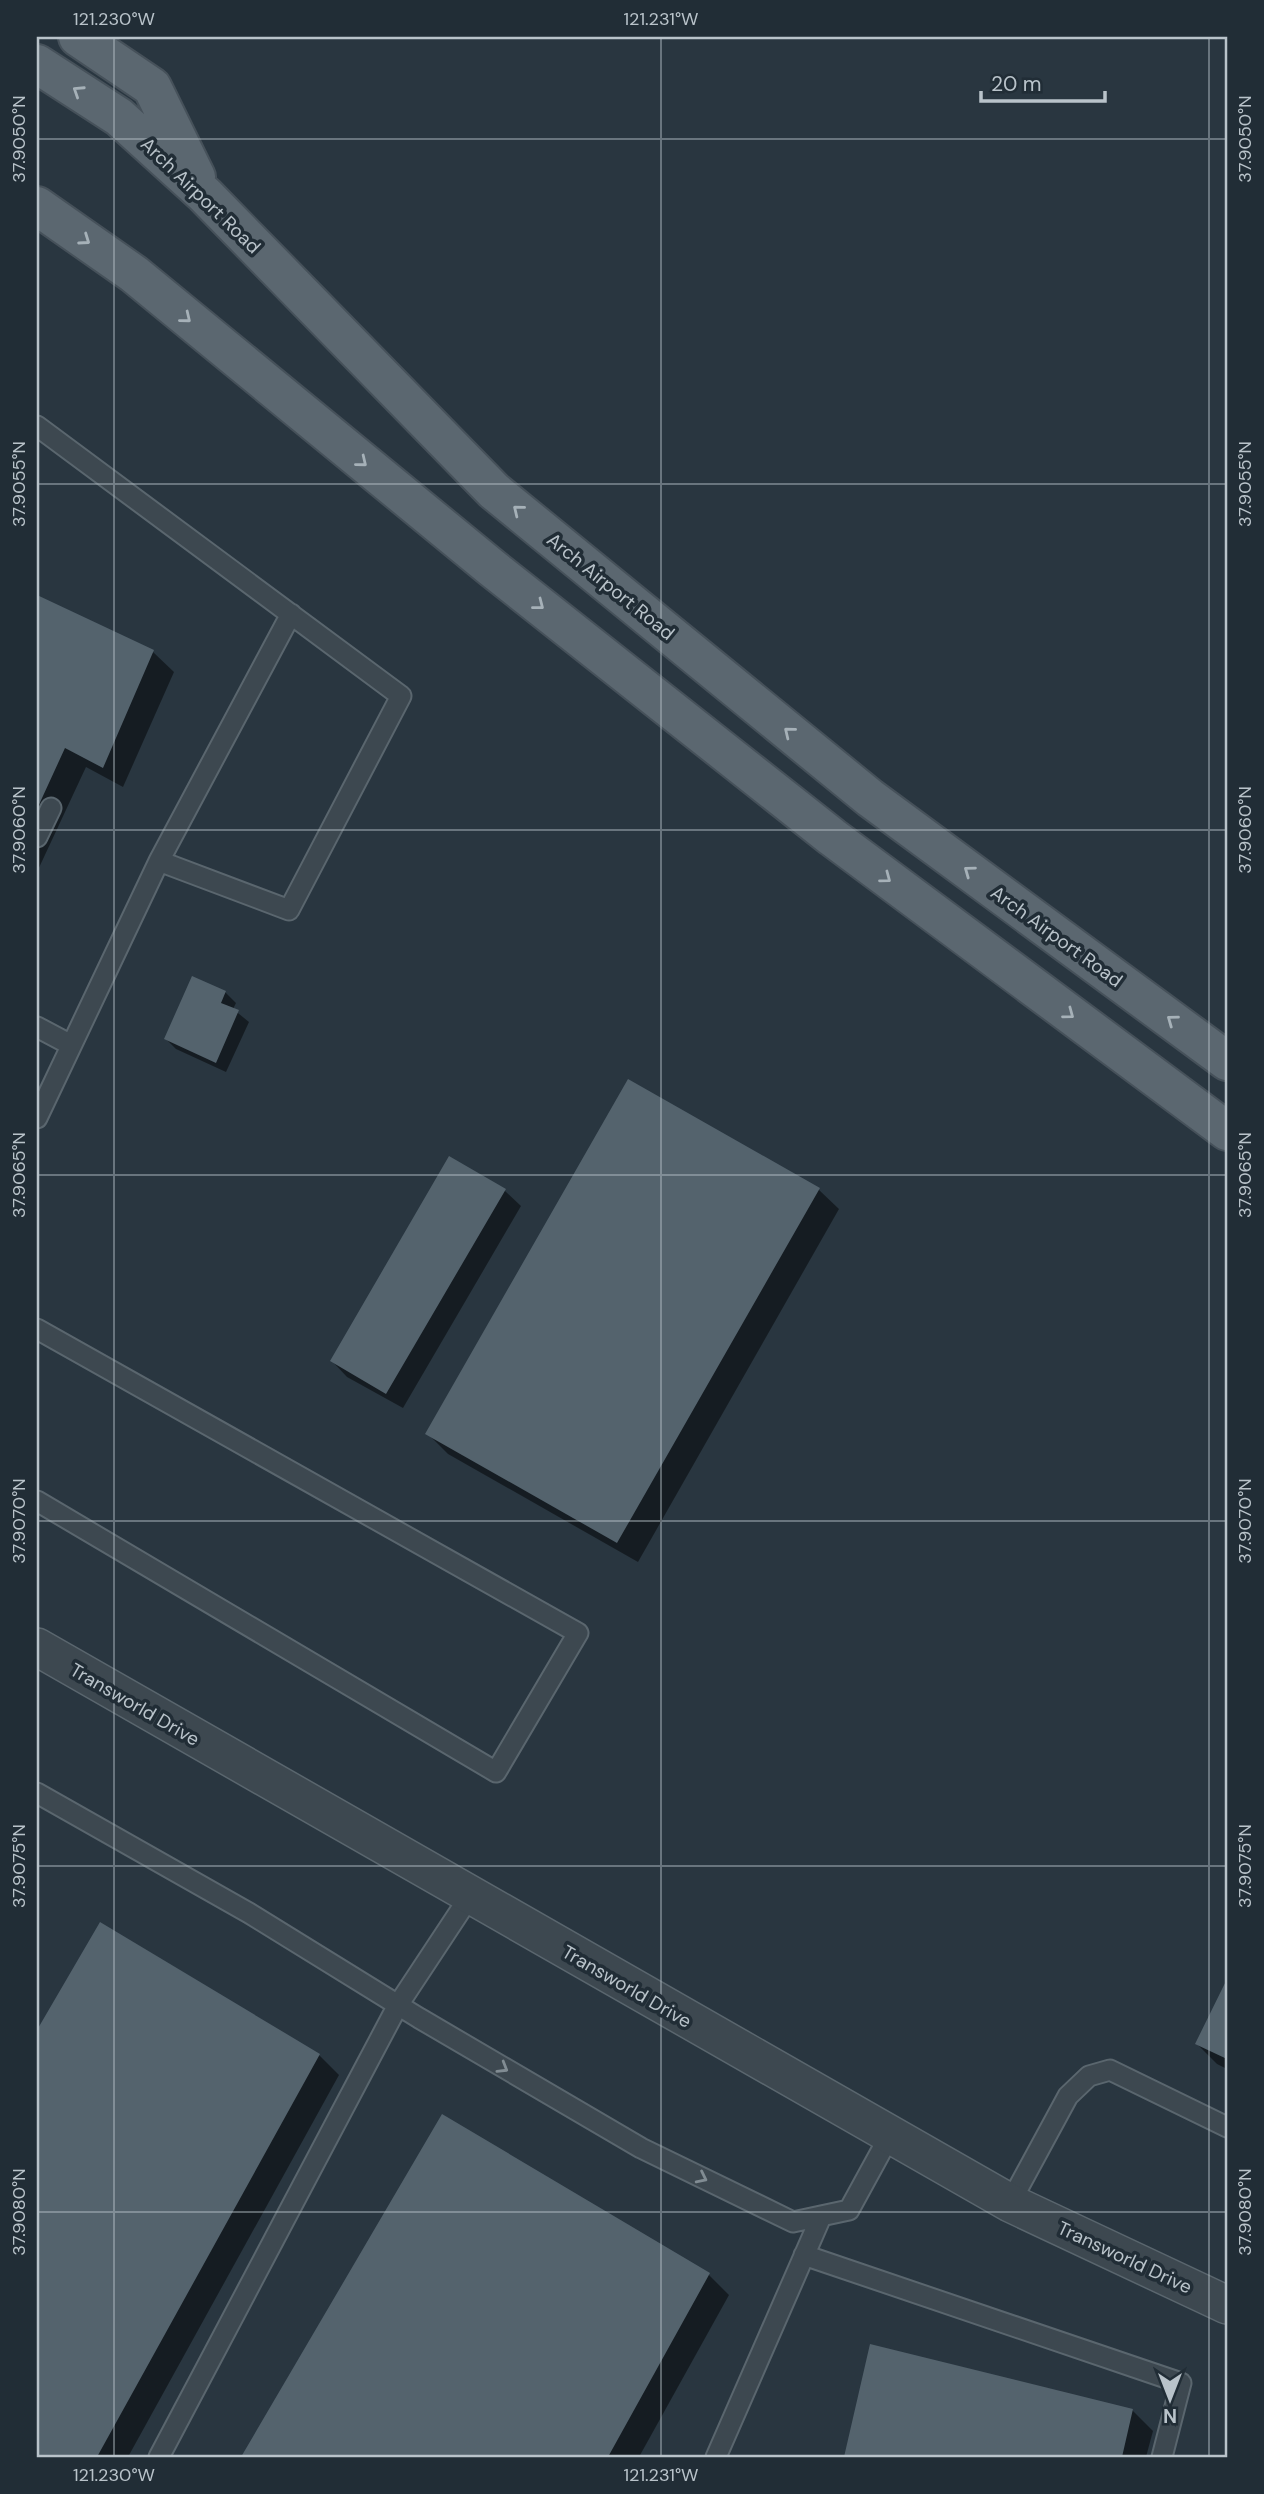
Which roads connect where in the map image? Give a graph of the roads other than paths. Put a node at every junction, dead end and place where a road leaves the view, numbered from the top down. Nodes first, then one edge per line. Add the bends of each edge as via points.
1 (78, 37) edge
2 (37, 64) edge
3 (205, 195) junction
4 (37, 206) edge
5 (37, 426) edge
6 (291, 614) junction
7 (51, 808) dead end
8 (37, 837) edge
9 (159, 861) junction
10 (37, 1027) edge
11 (71, 1045) junction
12 (1227, 1061) edge
13 (37, 1118) edge
14 (1227, 1131) edge
15 (37, 1329) edge
16 (37, 1501) edge
17 (37, 1647) edge
18 (37, 1793) edge
19 (470, 1896) junction
20 (398, 2005) junction
21 (1227, 2127) edge
22 (890, 2135) junction
23 (1010, 2203) junction
24 (821, 2217) junction
25 (804, 2255) junction
26 (1227, 2305) edge
27 (159, 2457) edge
28 (716, 2457) edge
29 (1163, 2457) edge

1 - 3 main road via 152,87
3 -> 2 main road, Arch Airport Road via 119,117
12 -> 3 main road, Arch Airport Road via 870,798 494,491
4 -> 14 main road via 134,274 492,568 832,837
5 - 6 lane
6 - 9 lane
6 - 9 lane via 401,696 289,910
7 - 8 lane
9 - 11 lane
10 - 11 lane
11 - 13 lane
15 - 16 lane via 578,1633 496,1772
17 - 19 street, Transworld Drive
18 - 20 lane via 249,1913
19 - 20 lane
19 - 22 street, Transworld Drive
20 -> 24 lane via 640,2148 793,2222
20 - 27 lane
21 - 23 lane via 1110,2070 1090,2076 1068,2096
22 - 23 street, Transworld Drive
22 - 24 lane via 849,2210
23 - 26 street, Transworld Drive
24 - 25 lane
25 - 28 lane
25 - 29 lane via 1181,2383

